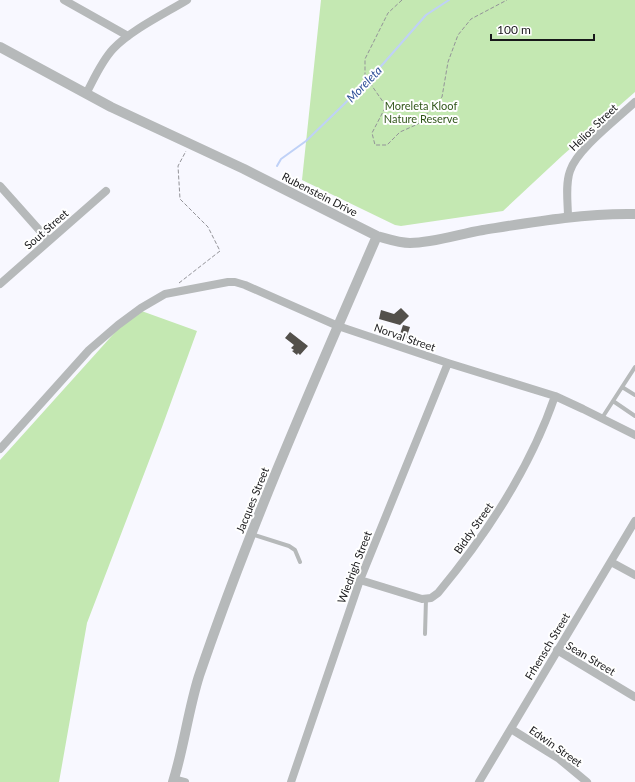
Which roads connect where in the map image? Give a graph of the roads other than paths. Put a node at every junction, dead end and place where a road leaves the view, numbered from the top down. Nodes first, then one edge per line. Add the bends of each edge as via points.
1 (64, 0) edge
2 (187, 0) edge
3 (128, 36) junction
4 (0, 40) edge
5 (0, 47) edge
6 (19, 56) junction
7 (86, 94) junction
8 (635, 102) edge
9 (0, 186) edge
10 (106, 191) dead end
11 (635, 214) edge
12 (568, 218) junction
13 (377, 236) junction
14 (48, 242) junction
15 (0, 284) edge
16 (338, 326) junction
17 (448, 363) junction
18 (635, 367) edge
19 (633, 374) edge
20 (622, 387) junction
21 (635, 395) edge
22 (555, 396) junction
23 (613, 401) junction
24 (635, 416) edge
25 (602, 418) junction
26 (635, 435) edge
27 (0, 449) edge
28 (635, 521) edge
29 (251, 534) junction
30 (300, 562) dead end
31 (611, 562) junction
32 (635, 575) edge
33 (360, 580) junction
34 (426, 599) junction
35 (425, 634) dead end
36 (557, 650) junction
37 (635, 697) edge
38 (511, 729) junction
39 (174, 781) edge
40 (185, 782) edge
41 (291, 782) edge
42 (479, 782) edge
43 (587, 782) edge

1 - 3 street
2 - 3 street
3 - 7 street via 104,60
4 - 6 street, Rubenstein Drive via 8,44
5 - 6 street, Rubenstein Drive
6 - 7 street, Rubenstein Drive
7 - 13 street, Rubenstein Drive
8 - 12 street, Helios Street via 576,159 568,179
9 - 14 street
10 - 14 street, Sout Street
11 - 12 street, Rubenstein Drive
12 - 13 street, Rubenstein Drive via 481,230 424,242 395,241
13 - 16 street, Jacques Street
14 - 15 street, Sout Street
16 - 17 street, Norval Street
16 - 27 street, Norval Street via 240,283 228,282 166,294 141,308 89,350
16 - 29 street, Jacques Street
17 - 22 street, Norval Street
17 - 33 street, Wiedrigh Street
18 - 19 lane
19 - 20 lane
20 - 21 lane
20 - 23 lane
22 - 25 street, Norval Street
22 - 34 street, Biddy Street via 546,424 499,511 442,588 435,596
23 - 24 lane
23 - 25 lane
25 - 26 street, Norval Street
28 - 31 street, Frhensch Street
29 - 30 lane via 289,546 295,550
29 - 39 street, Jacques Street via 199,677
31 - 32 street
31 - 36 street, Frhensch Street
33 - 34 street
33 - 41 street, Wiedrigh Street
34 - 35 lane
36 - 37 street, Sean Street
36 - 38 street, Frhensch Street
38 - 42 street, Frhensch Street
38 - 43 street, Edwin Street via 558,758
39 - 40 street

